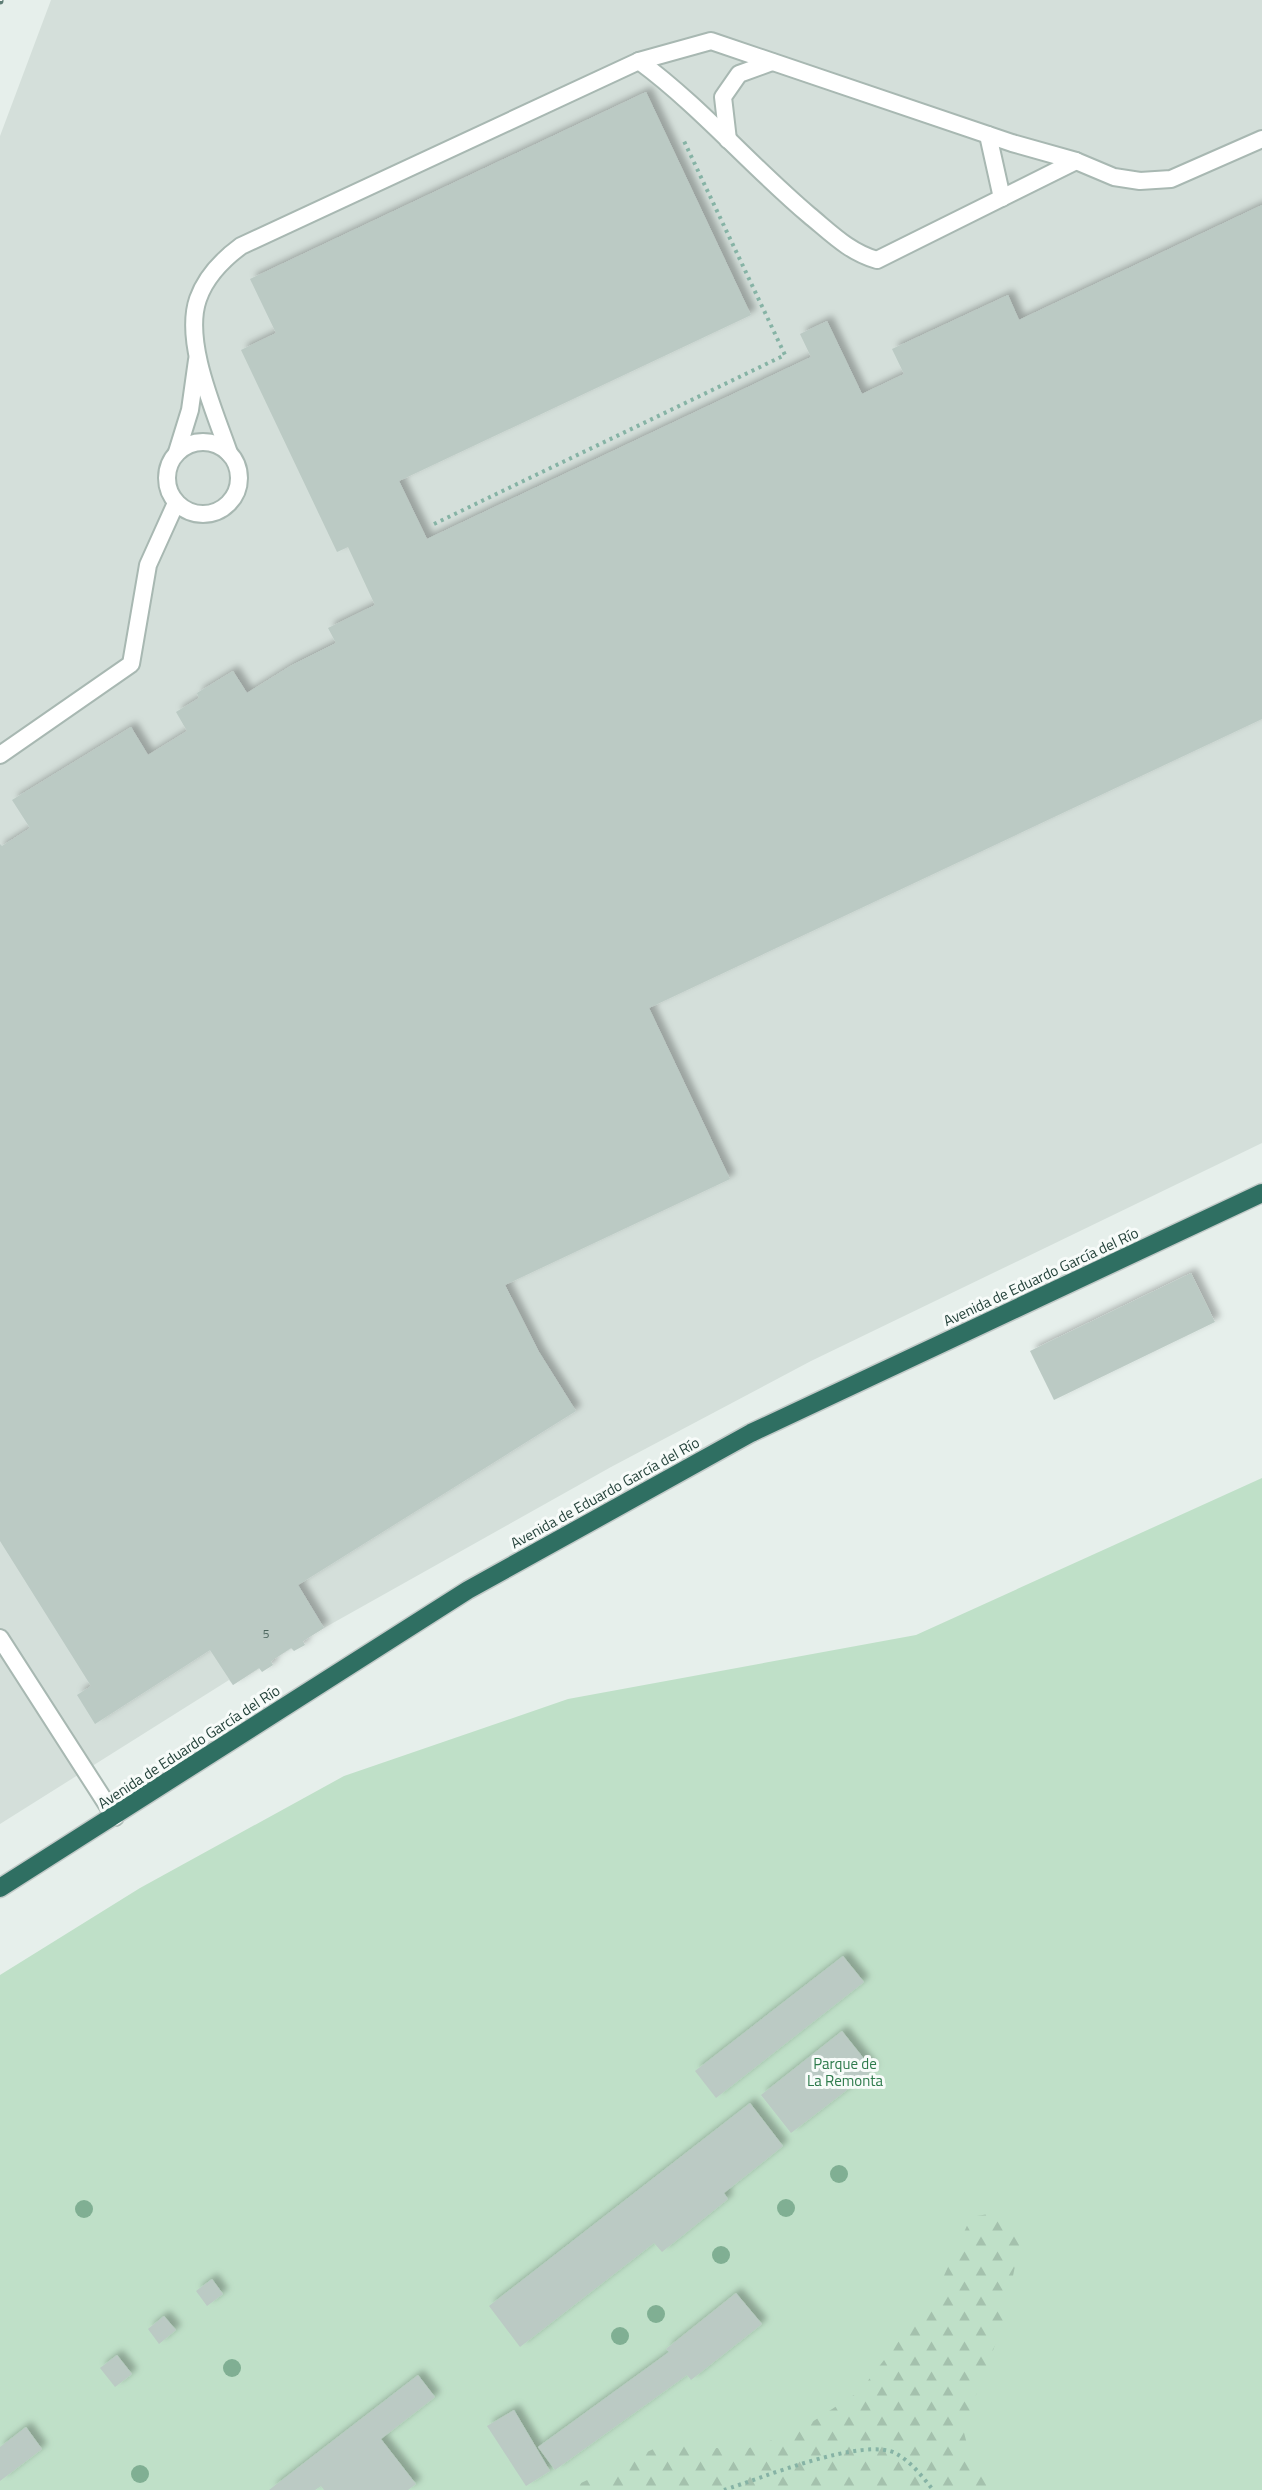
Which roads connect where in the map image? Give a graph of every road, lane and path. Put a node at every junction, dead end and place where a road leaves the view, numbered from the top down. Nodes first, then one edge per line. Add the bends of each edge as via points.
1 (639, 60) junction
2 (772, 62) junction
3 (988, 135) junction
4 (682, 136) dead end
5 (1262, 139) edge
6 (728, 140) junction
7 (1076, 161) junction
8 (1002, 198) junction
9 (198, 357) junction
10 (177, 452) junction
11 (229, 453) junction
12 (176, 503) junction
13 (434, 524) dead end
14 (0, 754) edge
15 (1262, 1193) edge
16 (0, 1638) edge
17 (115, 1817) junction
18 (0, 1888) edge
19 (724, 2490) edge
20 (933, 2490) edge

1 - 2 lane via 711,42
1 - 6 lane via 672,85
1 - 9 lane via 241,246 222,261 197,301
2 - 3 lane
2 - 6 lane via 739,74 723,97
3 - 7 lane
3 - 8 lane
4 - 13 path via 785,355
5 - 7 lane via 1171,179 1140,181 1114,177
6 - 8 lane via 775,186 856,254 877,260
7 - 8 lane
9 - 10 lane via 190,410
9 - 11 lane
10 - 11 lane via 204,442
10 - 12 lane via 166,477
11 - 12 lane via 239,478 236,493 228,504 216,512 202,514 188,512
12 - 14 lane via 148,565 131,664
15 - 17 highway, Avenida de Eduardo García del Río via 740,1439 468,1590
16 - 17 lane
17 - 18 highway, Avenida de Eduardo García del Río
19 - 20 path via 836,2454 873,2447 896,2453

